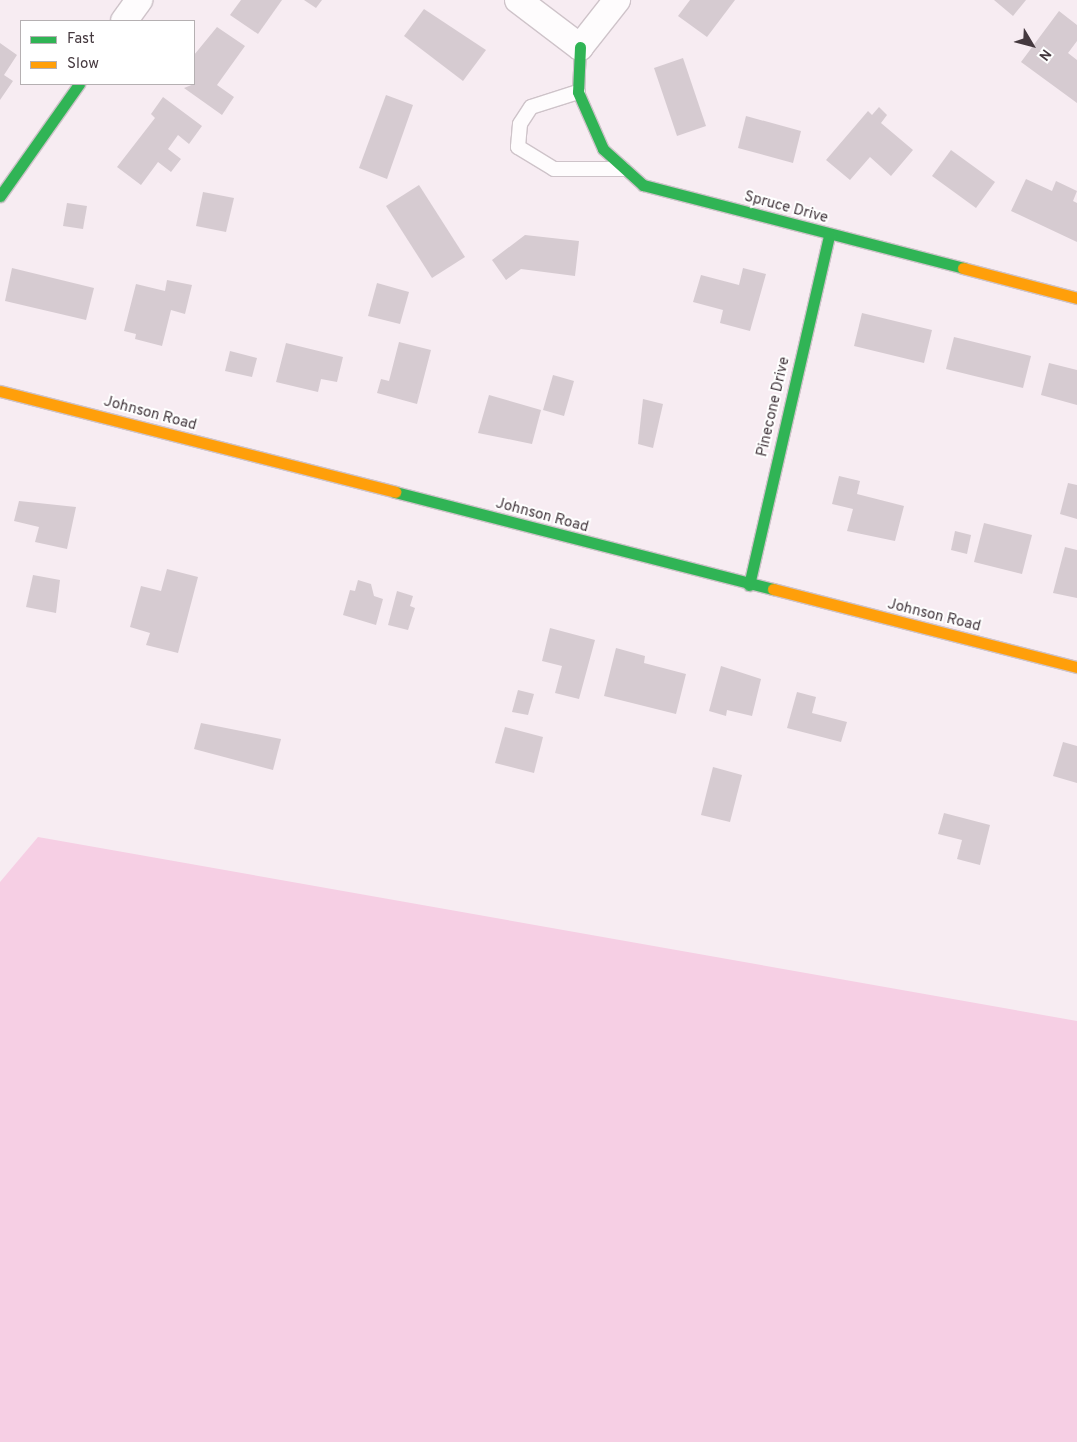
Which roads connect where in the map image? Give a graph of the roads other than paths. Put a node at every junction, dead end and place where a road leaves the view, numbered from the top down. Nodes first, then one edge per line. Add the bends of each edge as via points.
1 (139, 0) edge
2 (518, 0) edge
3 (617, 0) edge
4 (125, 20) edge
5 (580, 47) junction
6 (78, 85) edge
7 (578, 92) junction
8 (625, 169) junction
9 (0, 196) edge
10 (829, 235) junction
11 (1077, 298) edge
12 (0, 391) edge
13 (749, 585) junction
14 (1077, 667) edge

1 - 4 street
2 - 5 street
3 - 5 street
5 - 7 street, Spruce Drive
6 - 9 street
7 - 8 street, Spruce Drive via 602,149
7 - 8 lane via 531,107 520,124 518,147 554,169
8 - 10 street, Spruce Drive via 643,185
10 - 11 street, Spruce Drive
10 - 13 street, Pinecone Drive
12 - 13 street, Johnson Road
13 - 14 street, Johnson Road

